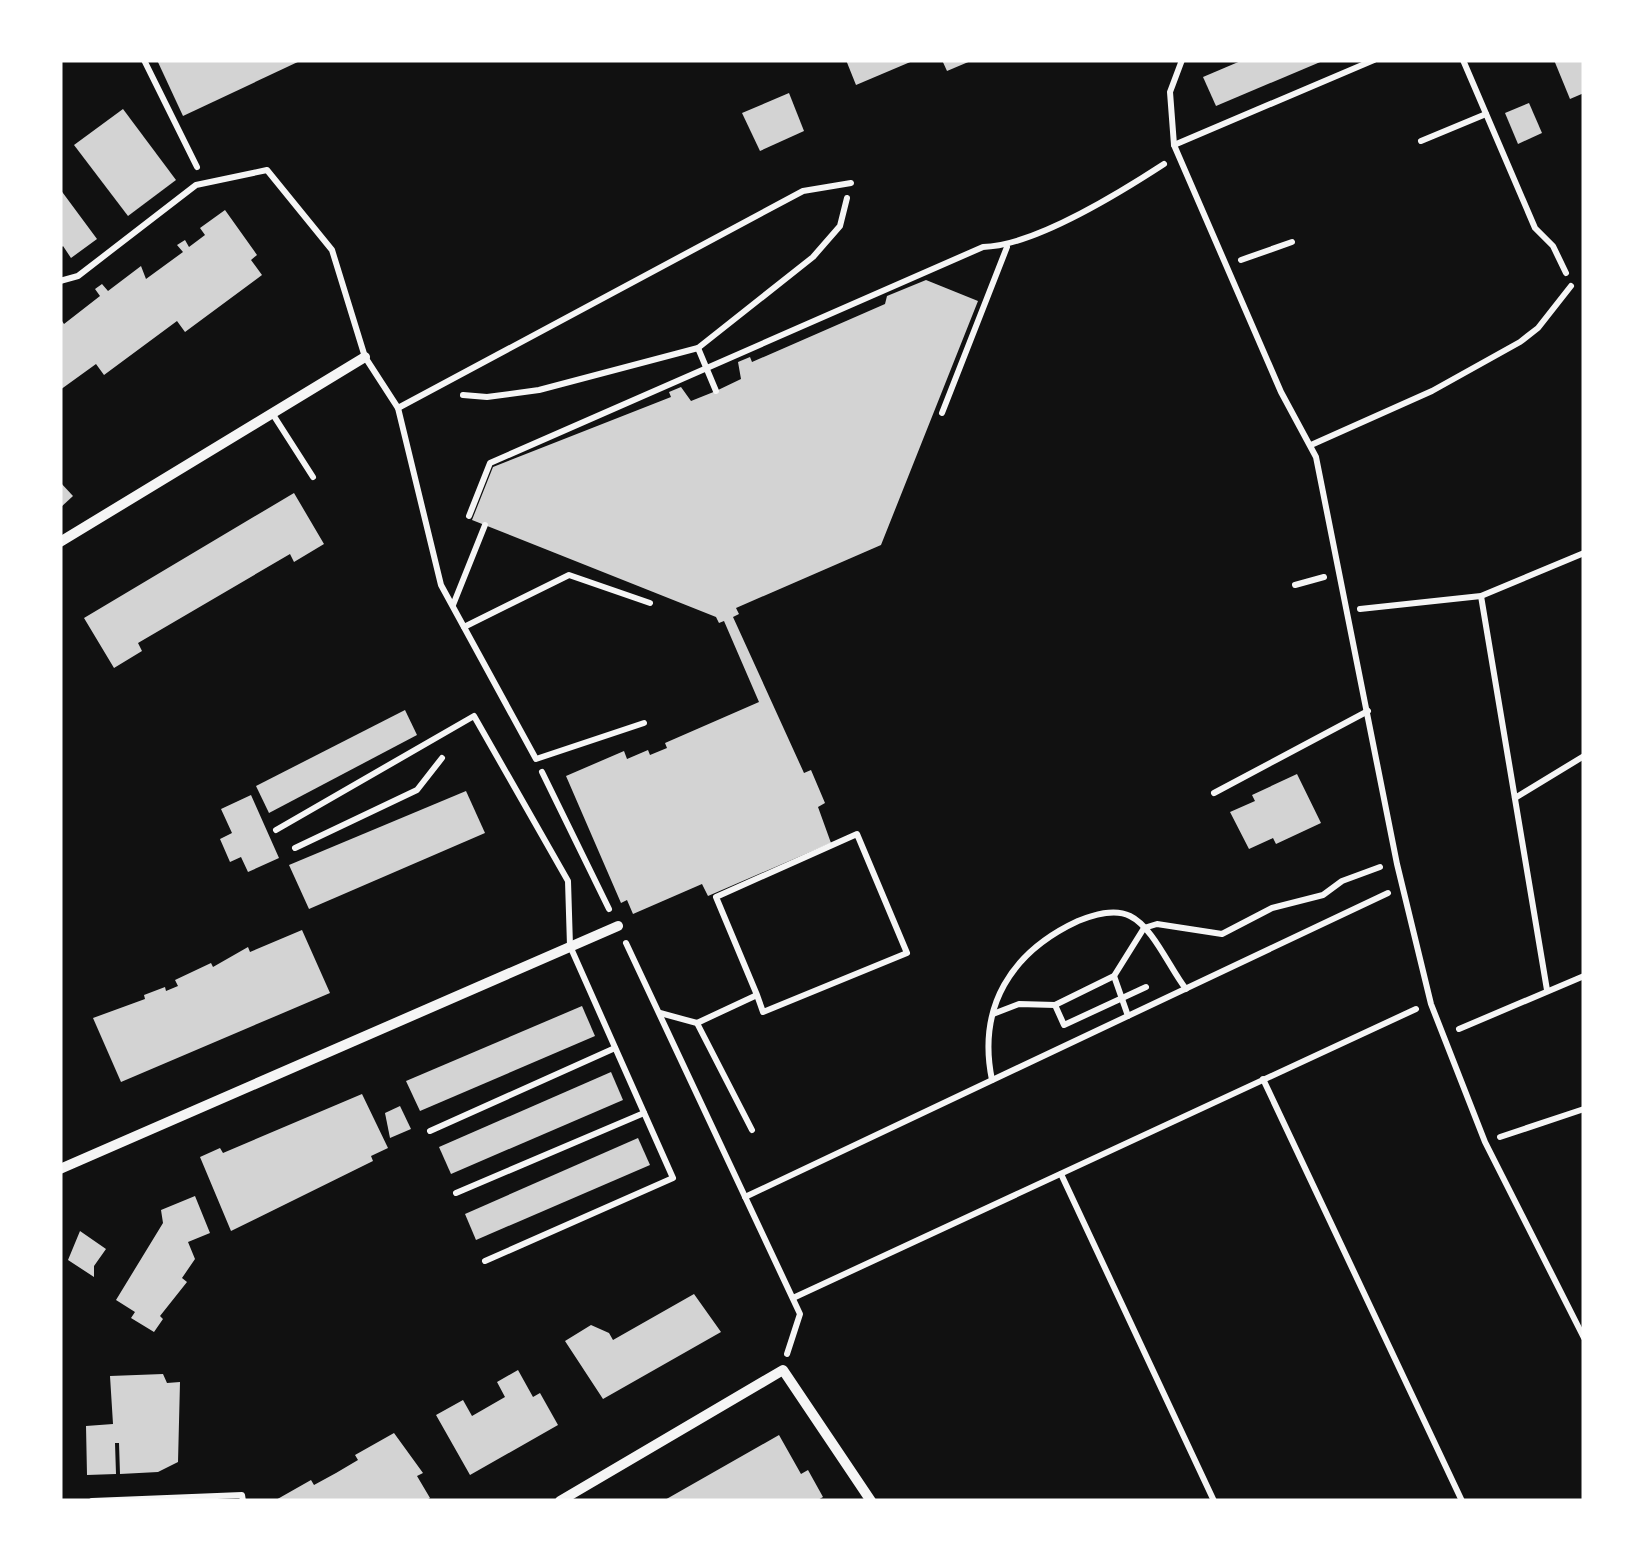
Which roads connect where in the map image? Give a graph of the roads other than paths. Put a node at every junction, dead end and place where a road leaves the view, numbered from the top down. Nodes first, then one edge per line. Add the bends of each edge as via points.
1 (1182, 60) edge
2 (1374, 60) edge
3 (1174, 145) junction
4 (851, 183) road end
5 (60, 281) edge
6 (1572, 286) road end
7 (365, 357) junction
8 (398, 408) junction
9 (272, 413) junction
10 (1310, 445) junction
11 (313, 478) dead end
12 (486, 525) dead end
13 (60, 542) edge
14 (650, 603) dead end
15 (452, 606) junction
16 (464, 626) junction
17 (1368, 711) junction
18 (644, 723) dead end
19 (1214, 793) dead end
20 (276, 830) dead end
21 (618, 926) road end
22 (570, 946) junction
23 (615, 1048) junction
24 (644, 1113) junction
25 (430, 1131) dead end
26 (60, 1169) edge
27 (456, 1193) dead end
28 (486, 1261) dead end
29 (1584, 1338) edge
30 (560, 1501) edge
31 (870, 1501) edge

1 - 3 lane via 1170,92
2 - 3 lane
3 - 10 lane
4 - 8 lane via 803,190
5 - 7 lane via 78,276 204,183 266,170 332,250
6 - 10 lane via 1520,342
7 - 8 lane
7 - 9 street
8 - 15 lane via 441,585
9 - 11 lane
9 - 13 street
10 - 17 lane
12 - 15 lane
14 - 16 lane via 569,576
15 - 16 lane
16 - 18 lane via 536,759
17 - 19 lane
17 - 29 lane via 1432,1004 1485,1142
20 - 22 lane via 474,716 568,881
21 - 22 street
22 - 23 lane
22 - 26 street
23 - 24 lane
23 - 25 lane
24 - 27 lane
24 - 28 lane via 674,1178
30 - 31 street via 782,1370

